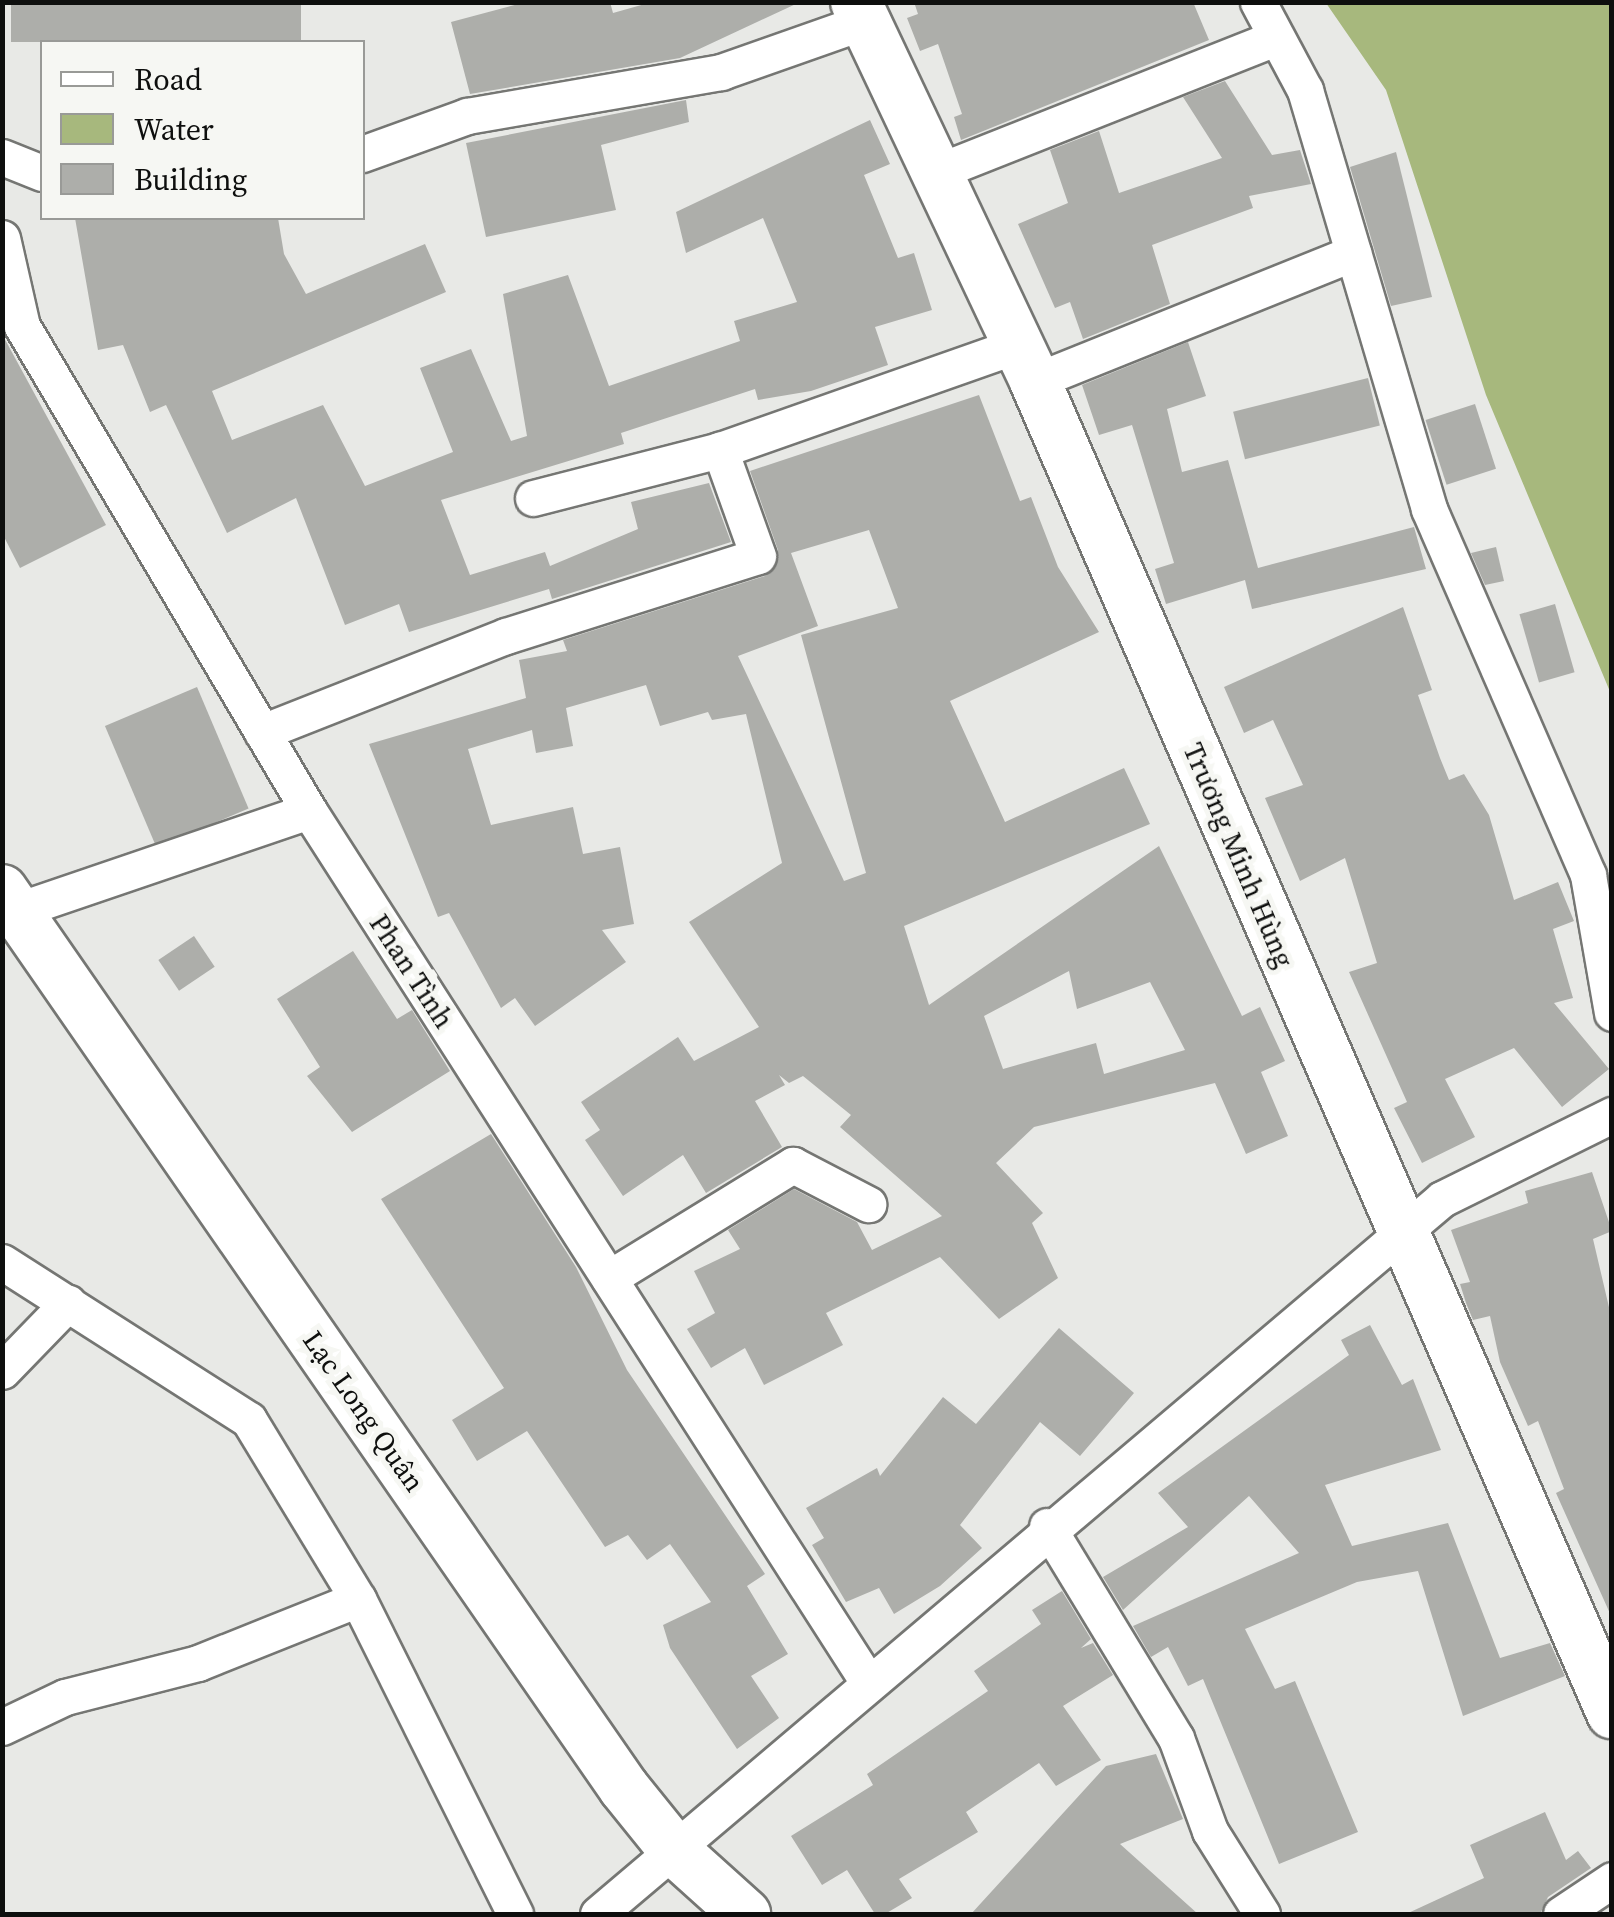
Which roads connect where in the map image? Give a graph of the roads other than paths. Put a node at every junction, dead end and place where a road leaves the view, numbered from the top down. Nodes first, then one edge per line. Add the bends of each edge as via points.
1 (1258, 2) edge
2 (861, 12) edge
3 (1270, 40) junction
4 (365, 153) edge
5 (2, 157) edge
6 (40, 172) edge
7 (934, 173) junction
8 (2, 238) edge
9 (1353, 253) junction
10 (1027, 363) junction
11 (720, 450) junction
12 (533, 498) dead end
13 (262, 732) junction
14 (309, 811) junction
15 (10, 900) edge
16 (1612, 1013) edge
17 (1612, 1115) edge
18 (868, 1204) dead end
19 (1402, 1235) junction
20 (2, 1262) edge
21 (609, 1278) junction
22 (68, 1303) junction
23 (2, 1371) edge
24 (1047, 1526) junction
25 (358, 1598) junction
26 (868, 1682) junction
27 (1612, 1712) edge
28 (2, 1727) edge
29 (674, 1850) junction
30 (1612, 1880) edge
31 (515, 1914) edge
32 (598, 1914) edge
33 (746, 1914) edge
34 (1262, 1914) edge
35 (1560, 1914) edge

1 - 3 street
2 - 4 street via 721,72 467,116
2 - 7 street, Trương Minh Hùng
3 - 7 street
3 - 9 street via 1305,90
5 - 6 street
7 - 10 street, Trương Minh Hùng
8 - 13 street, Phan Tình via 22,326
9 - 10 street
9 - 16 street via 1429,509 1588,876
10 - 11 street
10 - 19 street, Trương Minh Hùng
11 - 12 street
11 - 13 street via 758,556 506,636
13 - 14 street, Phan Tình
14 - 15 street
14 - 21 street, Phan Tình
15 - 29 street, Lạc Long Quân
17 - 19 street via 1442,1199
18 - 21 street via 792,1166
19 - 24 street
19 - 27 street, Trương Minh Hùng
20 - 22 street
21 - 26 street, Phan Tình
22 - 23 street
22 - 25 street via 249,1420
24 - 26 street
24 - 34 street via 1176,1738 1210,1831
25 - 28 street via 198,1662 64,1697
25 - 31 street
26 - 29 street
29 - 32 street
29 - 33 street, Lạc Long Quân
30 - 35 street

